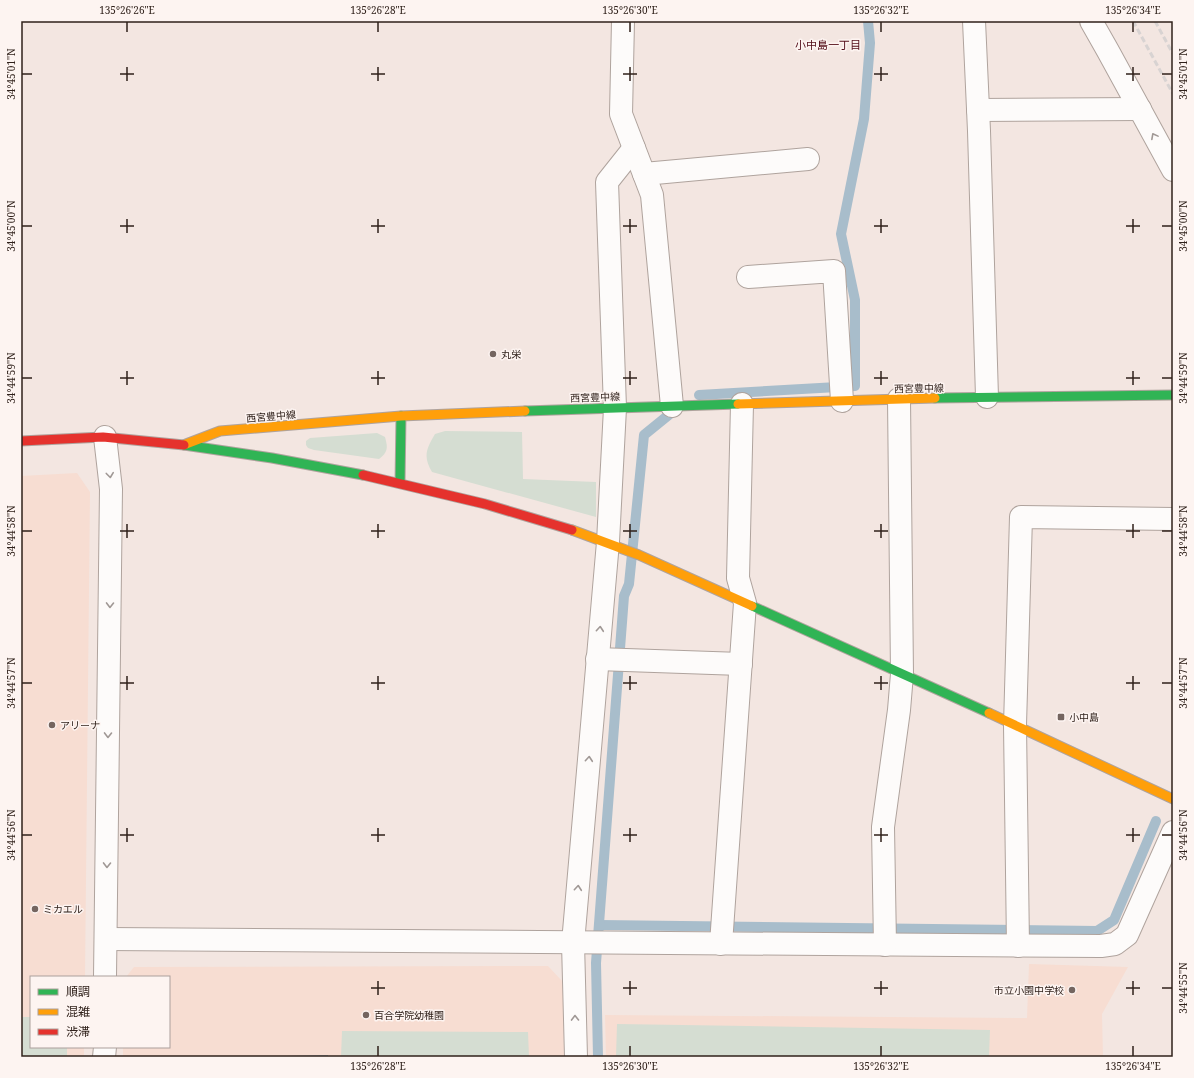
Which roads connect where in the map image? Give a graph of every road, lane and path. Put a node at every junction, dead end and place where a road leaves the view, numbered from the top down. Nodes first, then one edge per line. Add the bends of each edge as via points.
1 (624, 21) edge
2 (974, 21) edge
3 (1091, 21) edge
4 (1140, 109) junction
5 (978, 110) junction
6 (634, 148) junction
7 (808, 159) dead end
8 (1173, 170) edge
9 (644, 174) junction
10 (748, 277) dead end
11 (1173, 395) edge
12 (987, 397) junction
13 (899, 399) junction
14 (842, 401) junction
15 (742, 404) junction
16 (672, 406) junction
17 (615, 408) junction
18 (401, 416) junction
19 (105, 437) junction
20 (21, 441) edge
21 (185, 445) junction
22 (400, 483) junction
23 (1173, 519) edge
24 (608, 542) junction
25 (745, 603) junction
26 (597, 659) junction
27 (741, 664) junction
28 (902, 674) junction
29 (1015, 725) junction
30 (1173, 799) edge
31 (1173, 832) edge
32 (106, 939) junction
33 (573, 943) junction
34 (721, 944) junction
35 (885, 945) junction
36 (1018, 946) junction
37 (105, 976) edge
38 (576, 1057) edge

1 - 6 street via 621,114
2 - 5 street
3 - 4 street
4 - 5 street
8 -> 4 street
5 - 12 street
6 - 9 street
6 - 17 street via 607,182
7 - 9 street
9 - 16 street via 652,196
10 - 14 street via 834,271
11 - 12 main road, 西宮豊中線
12 - 13 main road, 西宮豊中線
13 - 14 main road, 西宮豊中線
13 - 28 street
14 - 15 main road, 西宮豊中線
15 - 16 main road, 西宮豊中線
15 - 25 street via 738,578
16 - 17 main road, 西宮豊中線
17 - 18 main road, 西宮豊中線
17 - 24 street
18 - 21 main road, 西宮豊中線 via 220,431
18 - 22 main road
19 - 20 main road, 西宮豊中線
19 - 21 main road, 西宮豊中線
19 -> 32 street via 112,489
21 - 22 main road via 261,456
22 - 24 main road via 508,510
23 - 29 street via 1021,517
24 - 25 main road
26 -> 24 street
25 - 27 street
25 - 28 main road
26 - 27 street
33 -> 26 street
27 - 34 street
28 - 29 main road
28 - 35 street via 883,827
29 - 30 main road
29 - 36 street
31 - 36 street via 1127,936 1115,944 1101,946
32 - 33 street
32 - 37 street
33 - 34 street
38 -> 33 street
34 - 35 street
35 - 36 street

